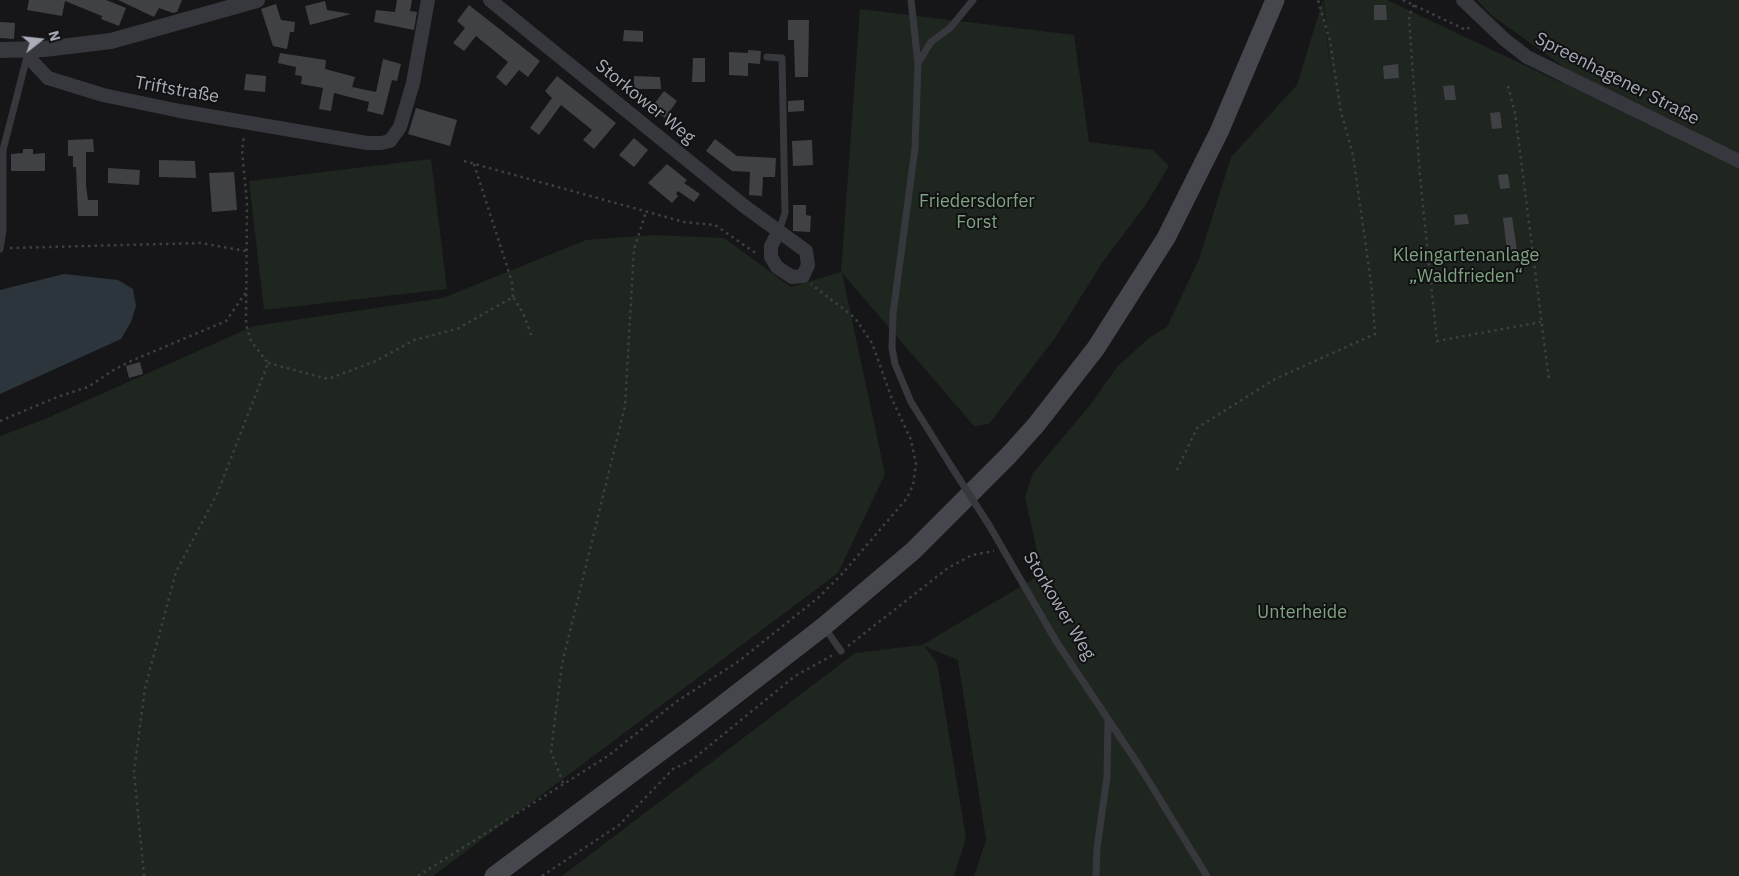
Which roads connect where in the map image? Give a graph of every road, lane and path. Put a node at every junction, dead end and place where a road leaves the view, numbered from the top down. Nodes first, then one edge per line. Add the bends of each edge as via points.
1 (257, 0) edge
2 (428, 0) edge
3 (490, 0) edge
4 (911, 0) edge
5 (973, 0) edge
6 (1275, 0) edge
7 (1318, 0) edge
8 (1403, 0) edge
9 (1463, 0) edge
10 (1414, 5) junction
11 (1483, 19) junction
12 (0, 50) edge
13 (28, 50) junction
14 (767, 57) dead end
15 (918, 64) junction
16 (1508, 86) dead end
17 (246, 121) junction
18 (464, 161) dead end
19 (1739, 161) edge
20 (474, 164) junction
21 (646, 212) junction
22 (779, 231) junction
23 (0, 249) edge
24 (246, 251) junction
25 (771, 257) junction
26 (814, 287) dead end
27 (246, 291) junction
28 (514, 297) junction
29 (1541, 322) junction
30 (532, 337) dead end
31 (268, 363) junction
32 (1549, 380) dead end
33 (0, 421) edge
34 (1177, 470) dead end
35 (1003, 549) junction
36 (823, 627) junction
37 (841, 651) junction
38 (1108, 722) junction
39 (563, 783) junction
40 (144, 876) edge
41 (418, 876) edge
42 (494, 876) edge
43 (542, 876) edge
44 (1096, 876) edge
45 (1207, 876) edge

1 - 13 street via 137,35 87,45
2 - 17 street, Triftstraße via 412,83 400,127 390,141 367,143
3 - 22 street, Storkower Weg
4 - 15 lane, Storkower Weg
5 - 15 lane via 950,28 931,42
6 - 36 main road via 1219,132 1179,215 1096,348 1036,425 981,484 913,551
7 - 34 path via 1330,41 1341,112 1353,155 1375,334 1275,379 1197,428
8 - 10 path
9 - 11 street, Spreenhagener Straße
10 - 11 path via 1466,30
10 - 29 path via 1409,16 1420,177 1437,341
11 - 19 street, Spreenhagener Straße via 1527,57
12 - 13 street
13 - 17 street, Triftstraße via 33,62 48,78 132,102
13 - 23 lane via 3,150 4,210
14 - 22 lane via 782,58 784,213
15 - 35 lane, Storkower Weg, bridge via 915,148 893,314 892,348 911,402
16 - 29 path via 1515,113
17 - 24 path via 242,151 247,202
18 - 20 path
20 - 21 path
20 - 28 path
21 - 25 path via 684,222 715,225 759,256
21 - 39 path via 634,249 625,406 562,664 551,750
22 - 25 street via 771,246
22 - 25 street, Storkower Weg via 806,251 808,265 803,276 792,277 777,267
23 - 24 path via 200,243
24 - 27 path
26 - 39 path via 855,318 872,343 892,400 911,440 916,464 907,498 819,597 739,661 676,702 608,756
27 - 31 path via 246,324 251,341
27 - 33 path via 226,321 131,361 88,387
28 - 30 path via 524,313
28 - 31 path via 457,329 414,340 376,361 328,379
29 - 32 path
31 - 40 path via 217,494 176,572 145,688 134,772
35 - 37 path via 972,555 948,568
35 - 38 lane, Storkower Weg
36 - 37 lane
36 - 42 main road
37 - 43 path via 795,676 692,760 673,769 619,825
38 - 44 lane via 1107,777
38 - 45 lane, Storkower Weg via 1140,767
39 - 41 path

